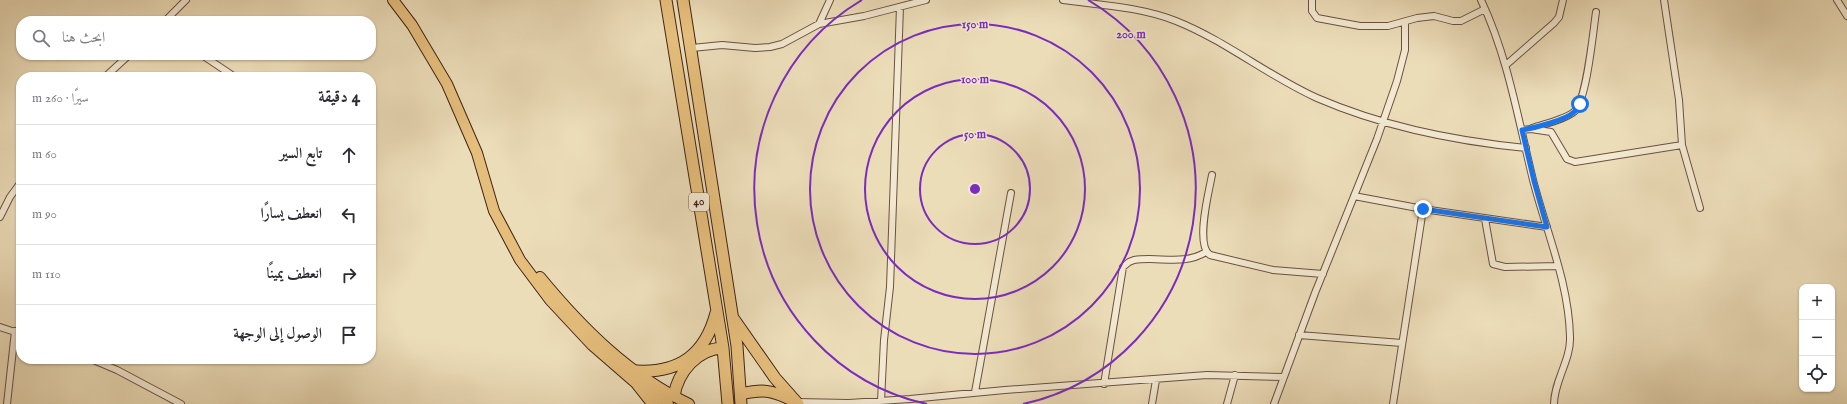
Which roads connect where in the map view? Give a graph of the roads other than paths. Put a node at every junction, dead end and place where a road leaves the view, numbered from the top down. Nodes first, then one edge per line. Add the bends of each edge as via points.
1 (186, 0) edge
2 (393, 0) edge
3 (666, 0) edge
4 (683, 0) edge
5 (830, 0) edge
6 (926, 0) edge
7 (1063, 0) edge
8 (1312, 0) edge
9 (1481, 0) edge
10 (1564, 0) edge
11 (1664, 0) edge
12 (1837, 0) edge
13 (900, 7) junction
14 (1485, 9) junction
15 (1596, 12) dead end
16 (170, 16) edge
17 (1847, 16) edge
18 (1405, 22) junction
19 (819, 24) junction
20 (692, 48) junction
21 (124, 60) edge
22 (210, 60) edge
23 (1506, 65) junction
24 (110, 72) edge
25 (228, 72) edge
26 (1382, 122) junction
27 (1531, 129) junction
28 (1522, 130) junction
29 (1682, 145) junction
30 (1526, 148) junction
31 (1212, 175) dead end
32 (16, 189) edge
33 (1011, 193) dead end
34 (1354, 196) junction
35 (1700, 208) dead end
36 (1423, 209) junction
37 (0, 217) edge
38 (1485, 219) junction
39 (1547, 227) junction
40 (1206, 252) junction
41 (1558, 266) junction
42 (1323, 274) junction
43 (552, 297) junction
44 (717, 309) junction
45 (732, 316) junction
46 (0, 327) edge
47 (16, 331) edge
48 (1299, 335) junction
49 (1402, 343) junction
50 (16, 345) edge
51 (723, 348) junction
52 (102, 364) edge
53 (637, 371) junction
54 (1235, 374) junction
55 (1284, 377) junction
56 (1156, 380) junction
57 (1104, 384) junction
58 (638, 385) junction
59 (975, 392) junction
60 (938, 396) junction
61 (741, 399) edge
62 (671, 400) edge
63 (881, 401) junction
64 (797, 403) edge
65 (7, 404) edge
66 (181, 404) edge
67 (653, 404) edge
68 (689, 404) edge
69 (728, 404) edge
70 (936, 404) edge
71 (1152, 404) edge
72 (1227, 404) edge
73 (1274, 404) edge
74 (1393, 404) edge
75 (1554, 404) edge

1 - 16 street
2 - 43 main road via 438,66 477,153 494,211 512,246 523,265
3 - 44 highway, 40
4 - 20 highway, 40
5 - 19 street
6 - 13 street
7 - 26 street via 1150,13 1175,20 1211,37 1305,92
8 - 18 street via 1312,11 1317,18 1372,27
9 - 14 street
10 - 23 street via 1554,23
11 - 29 street via 1679,100
12 - 17 street
13 - 19 street
13 - 63 street via 890,287
14 - 18 street via 1460,21 1434,16
14 - 23 street
15 - 27 street via 1578,108 1568,116
18 - 26 street via 1403,63
19 - 20 street via 782,44 770,47 722,45
20 - 45 highway, 40
21 - 24 street
22 - 25 street
23 - 28 street
26 - 30 street via 1474,142
26 - 34 street
27 - 28 street
27 - 29 street via 1551,132 1567,159 1575,162
28 - 30 street
29 - 35 street
30 - 39 street
31 - 40 street via 1202,235
32 - 37 street
33 - 59 street
34 - 36 street
34 - 42 street
36 - 38 street
36 - 49 street
38 - 39 street
38 - 41 street via 1493,264 1505,267
39 - 41 street
40 - 42 street via 1274,270
40 - 57 street via 1188,260 1134,260 1123,268
41 - 75 street via 1566,304 1570,347 1554,392
42 - 48 street
43 - 53 main road via 615,356
43 - 58 main road via 592,345
44 - 51 highway, 40
44 - 53 highway via 710,333 688,359 676,367 663,371
45 - 61 highway, 40
45 - 64 highway via 775,378
46 - 47 street
48 - 49 street
48 - 55 street
49 - 74 street
50 - 65 street
51 - 62 highway via 710,349 691,363 680,375
51 - 69 highway, 40
52 - 66 street
53 - 62 main road
54 - 55 street
54 - 56 street
54 - 72 street
55 - 73 street
56 - 57 street
56 - 71 street
57 - 59 street
58 - 62 main road
58 - 67 highway
59 - 60 street
60 - 63 street
60 - 70 street
61 - 64 highway via 757,390 766,390
62 - 68 main road
63 - 64 street

